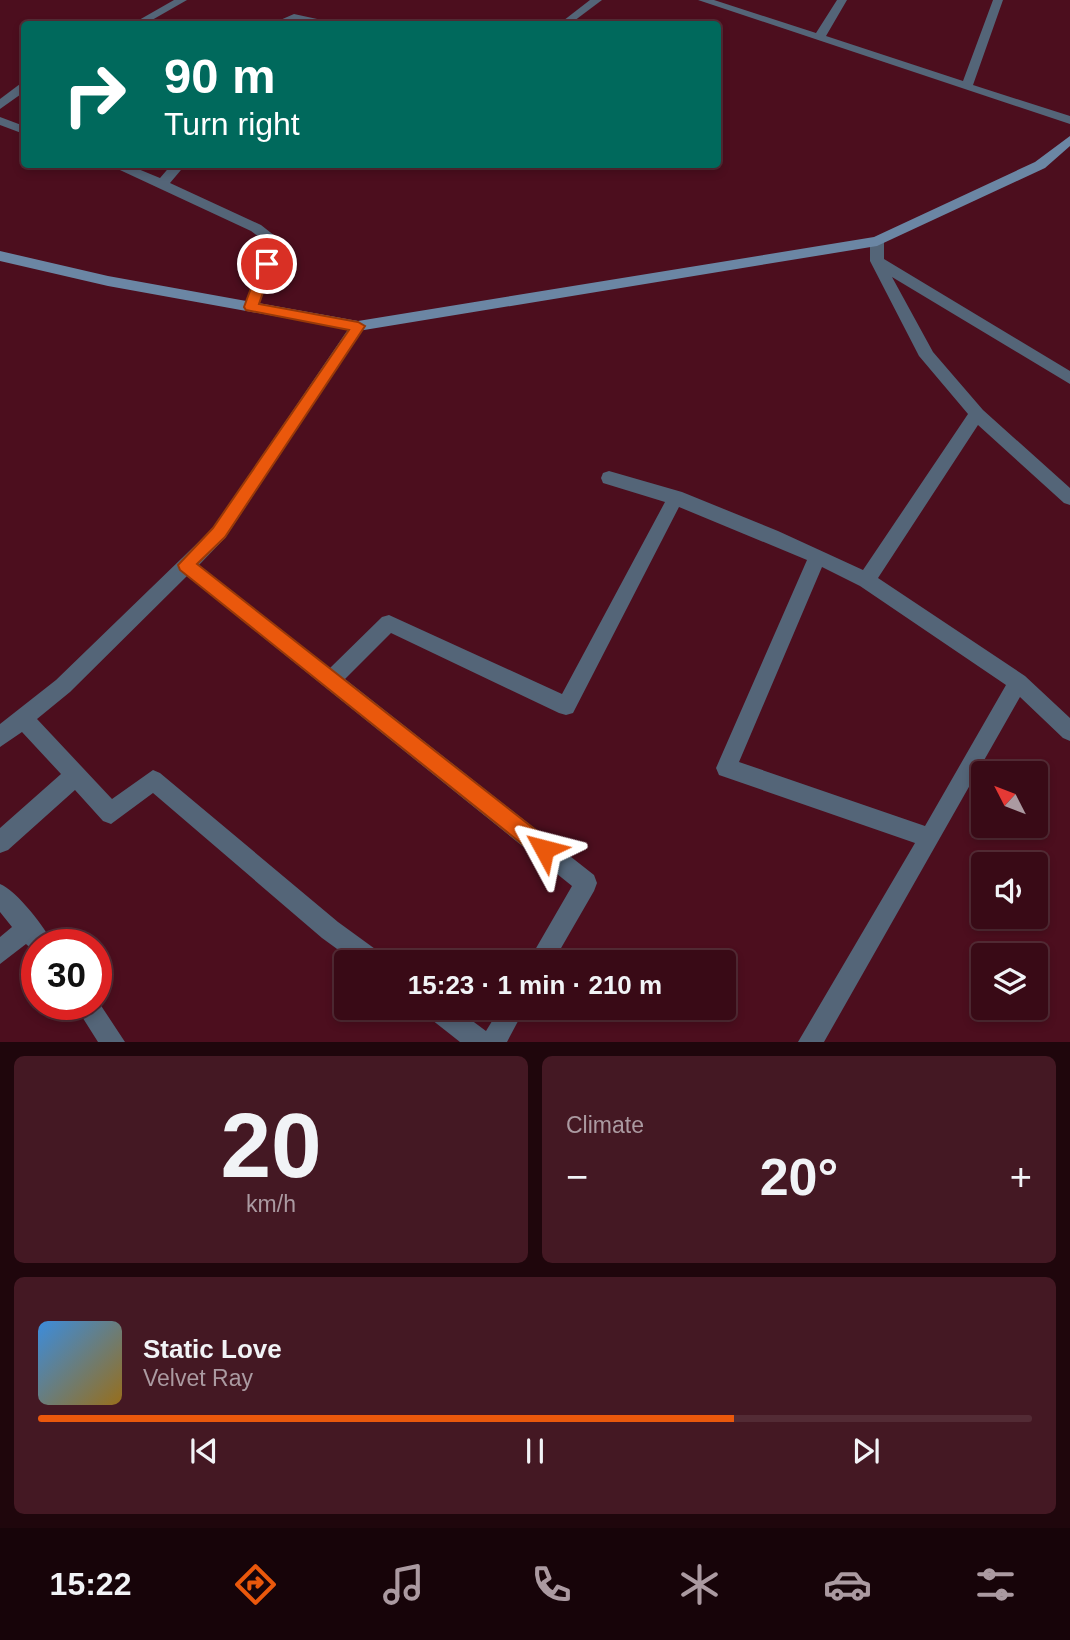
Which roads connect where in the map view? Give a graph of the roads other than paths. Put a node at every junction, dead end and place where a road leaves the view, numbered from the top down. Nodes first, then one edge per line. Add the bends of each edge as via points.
1 (183, 0) edge
2 (597, 0) edge
3 (703, 0) edge
4 (842, 0) edge
5 (999, 0) edge
6 (144, 21) edge
7 (284, 21) edge
8 (313, 21) edge
9 (568, 21) edge
10 (819, 38) junction
11 (967, 86) junction
12 (21, 89) edge
13 (0, 105) edge
14 (1070, 120) edge
15 (0, 121) edge
16 (21, 129) edge
17 (1070, 140) edge
18 (123, 168) edge
19 (176, 168) edge
20 (162, 184) junction
21 (877, 241) junction
22 (0, 257) edge
23 (877, 261) junction
24 (251, 307) junction
25 (358, 326) junction
26 (1070, 378) edge
27 (977, 414) junction
28 (609, 478) dead end
29 (676, 497) junction
30 (1070, 498) edge
31 (818, 556) junction
32 (186, 565) junction
33 (866, 580) junction
34 (331, 680) junction
35 (1018, 682) junction
36 (23, 718) junction
37 (1070, 731) edge
38 (0, 737) edge
39 (76, 775) junction
40 (930, 838) junction
41 (0, 842) edge
42 (0, 895) edge
43 (29, 929) edge
44 (21, 942) edge
45 (358, 950) edge
46 (547, 950) edge
47 (0, 952) edge
48 (98, 1020) edge
49 (451, 1020) edge
50 (506, 1020) edge
51 (113, 1041) edge
52 (480, 1041) edge
53 (493, 1041) edge
54 (810, 1041) edge

1 - 6 street
2 - 9 street
3 - 10 street
4 - 10 street
5 - 11 street
7 - 8 street via 294,17
10 - 11 street
11 - 14 street
12 - 13 street
15 - 16 street
17 - 21 street via 1040,165
18 - 20 street
19 - 20 street
20 - 24 street via 257,228 275,243
21 - 23 street
21 - 25 street
22 - 24 street
23 - 26 street
23 - 27 street via 927,356
24 - 25 street
25 - 32 street via 219,533
27 - 30 street
27 - 33 street
28 - 29 street
29 - 31 street
29 - 34 street via 566,706 389,624
31 - 33 street
31 - 40 street via 726,768
32 - 34 street
32 - 36 street
33 - 35 street
34 - 46 street via 586,883
35 - 37 street
35 - 40 street
36 - 38 street
36 - 39 street
39 - 41 street
39 - 45 street via 111,813 153,780
40 - 54 street
42 - 43 street
44 - 47 street
48 - 51 street
49 - 52 street
50 - 53 street

